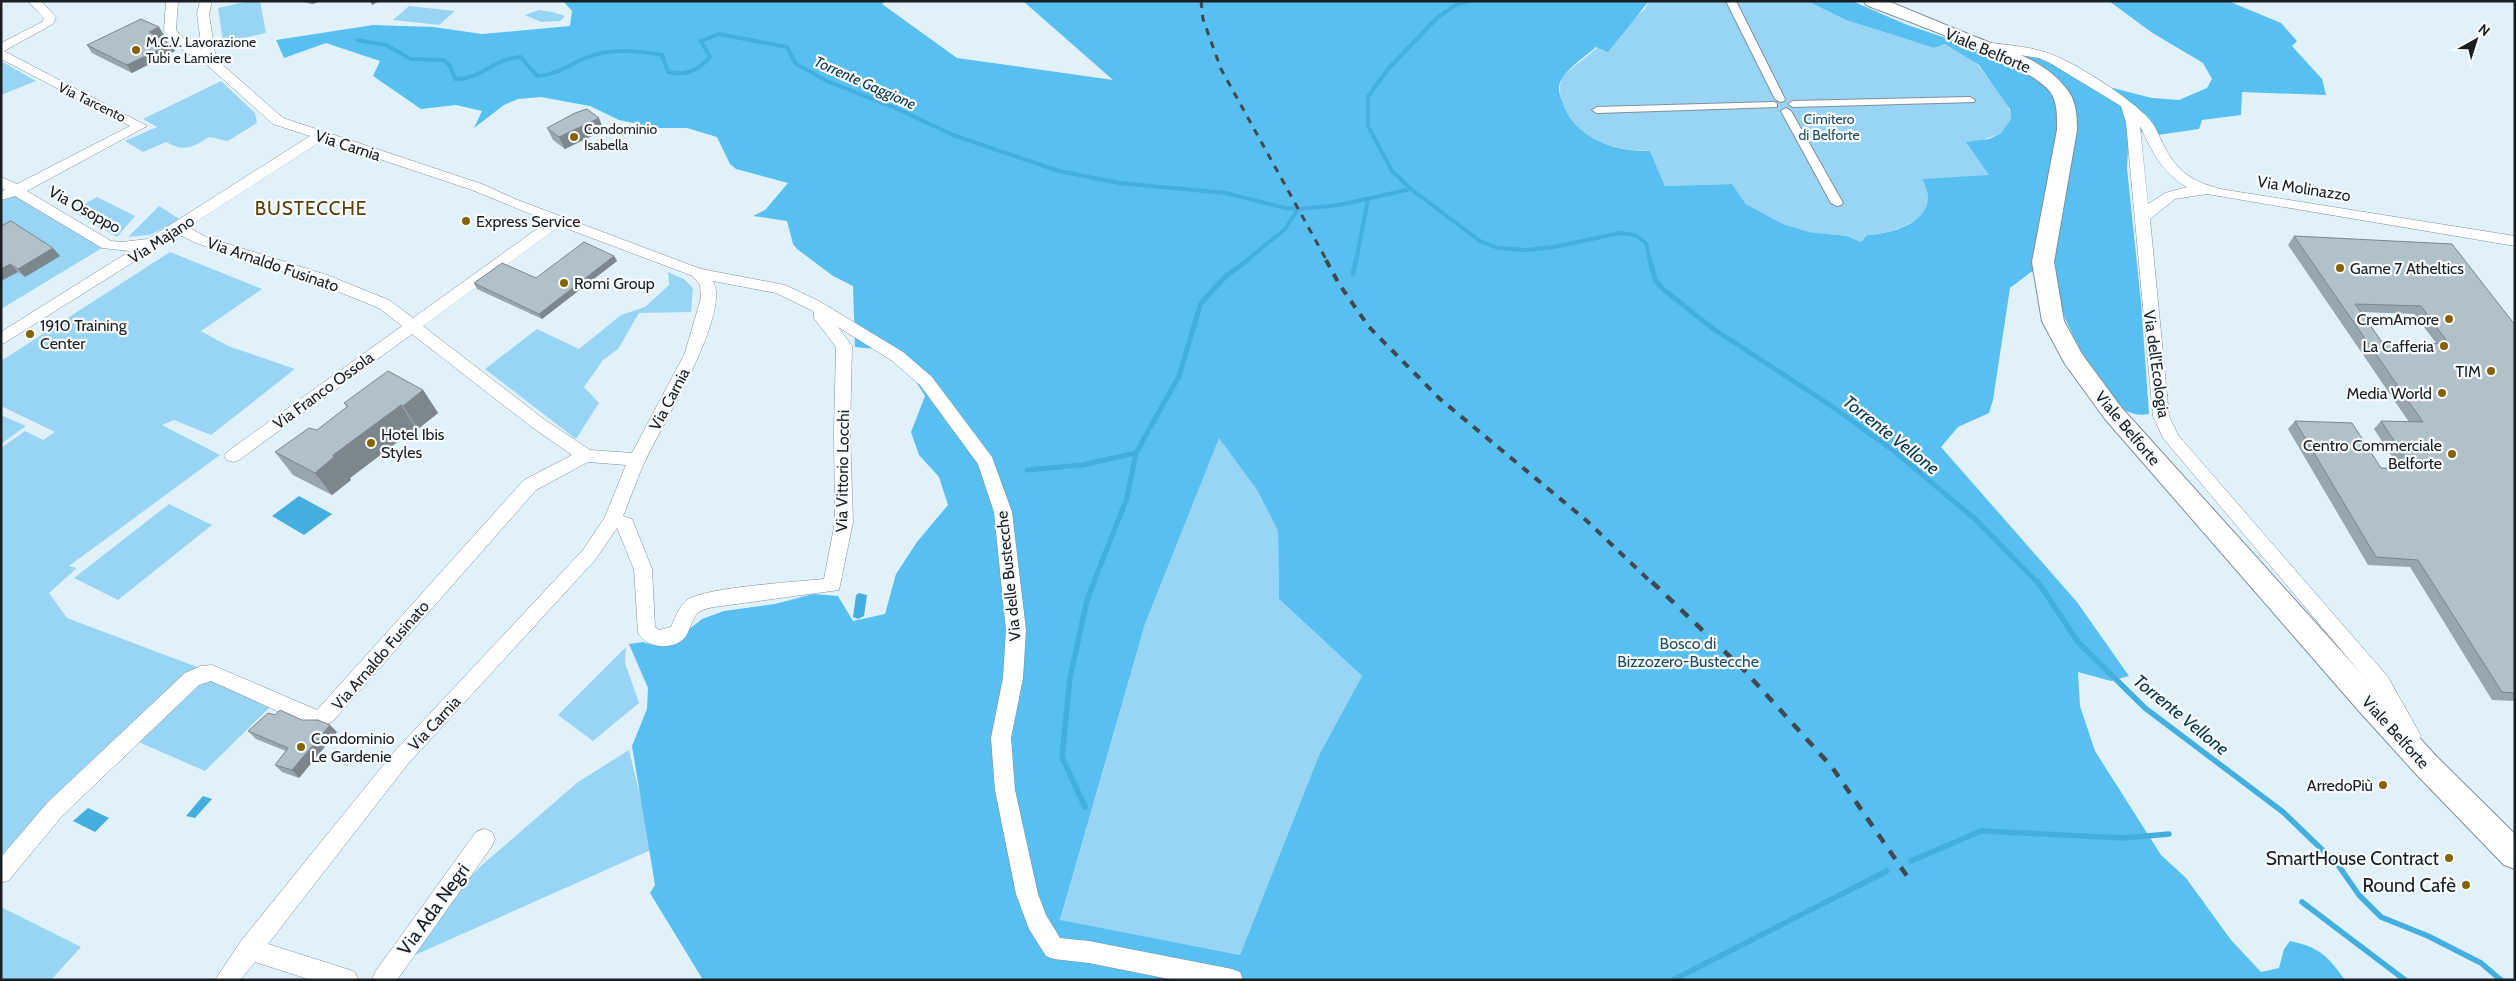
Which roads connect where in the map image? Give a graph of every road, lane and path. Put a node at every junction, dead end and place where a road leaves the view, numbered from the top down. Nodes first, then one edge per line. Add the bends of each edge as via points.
1 (34, 1) edge
2 (172, 1) edge
3 (206, 1) edge
4 (1731, 1) edge
5 (1872, 1) edge
6 (1971, 42) junction
7 (1, 48) edge
8 (1, 54) edge
9 (210, 60) junction
10 (1970, 100) dead end
11 (1776, 102) junction
12 (2127, 104) junction
13 (1790, 107) junction
14 (1597, 110) dead end
15 (320, 136) junction
16 (1, 181) edge
17 (17, 190) junction
18 (2218, 193) junction
19 (1, 196) edge
20 (1837, 203) dead end
21 (2143, 217) junction
22 (559, 220) junction
23 (178, 228) junction
24 (157, 241) junction
25 (2515, 241) edge
26 (698, 273) junction
27 (814, 305) junction
28 (414, 325) junction
29 (1, 340) edge
30 (233, 456) dead end
31 (586, 456) junction
32 (636, 460) junction
33 (613, 520) junction
34 (2426, 765) junction
35 (484, 839) dead end
36 (2515, 855) edge
37 (1, 874) edge
38 (249, 948) junction
39 (226, 980) edge
40 (347, 980) edge
41 (383, 980) edge
42 (1232, 980) edge

1 - 7 street via 50,17 47,24
2 - 9 street, Via Carnia via 170,31 183,45
3 - 9 street via 203,14
4 - 11 street
5 - 6 main road, Viale Belforte
6 - 12 street via 2055,60
6 - 34 main road, Viale Belforte via 2019,61 2045,76 2064,101 2067,130 2043,262 2053,321 2073,358 2113,414
8 - 17 street, Via Tarcento via 140,126
9 - 15 street, Via Carnia via 278,121
10 - 13 street
11 - 13 street via 1778,109
11 - 14 street
12 - 18 street, Via Molinazzo via 2146,124 2163,158 2177,176
12 - 21 street, Via dell'Ecologia
13 - 20 street
15 - 22 street, Via Carnia via 477,187
15 - 23 street, Via Majano
16 - 17 street, Via Osoppo
17 - 19 street
17 - 24 street, Via Osoppo via 107,245 139,247
18 - 21 street via 2190,190 2174,193
18 - 25 street, Via Molinazzo
21 - 34 street, Via dell'Ecologia via 2161,416 2171,438 2381,682
22 - 26 street, Via Carnia
22 - 28 street, Via Franco Ossola
23 - 24 street, Via Majano
23 - 28 street, Via Arnaldo Fusinato via 201,240 322,279 384,304
24 - 29 street, Via Majano
26 - 27 street, Via delle Bustecche via 780,289
26 - 32 street, Via Carnia via 707,284 709,298 693,354
27 - 33 street, Via Vittorio Locchi via 844,346 844,522 832,585 694,604 678,632 668,638 656,638 648,633 646,625 645,584 637,551 626,524
27 - 42 street, Via delle Bustecche via 897,356 926,381 989,470 1003,512 1016,630 1013,678 1001,738 1005,790 1027,894 1037,921 1054,948
28 - 30 street, Via Franco Ossola
28 - 31 street, Via Arnaldo Fusinato via 539,424
31 - 32 street, Via Arnaldo Fusinato
31 - 37 street, Via Arnaldo Fusinato via 530,485 327,714 320,719 313,718 212,673 192,678 55,809
32 - 33 street, Via Carnia
33 - 38 street, Via Carnia via 589,555 400,759
34 - 36 main road, Viale Belforte
35 - 41 street, Via Ada Negri
38 - 39 street, Via Carnia
38 - 40 street

